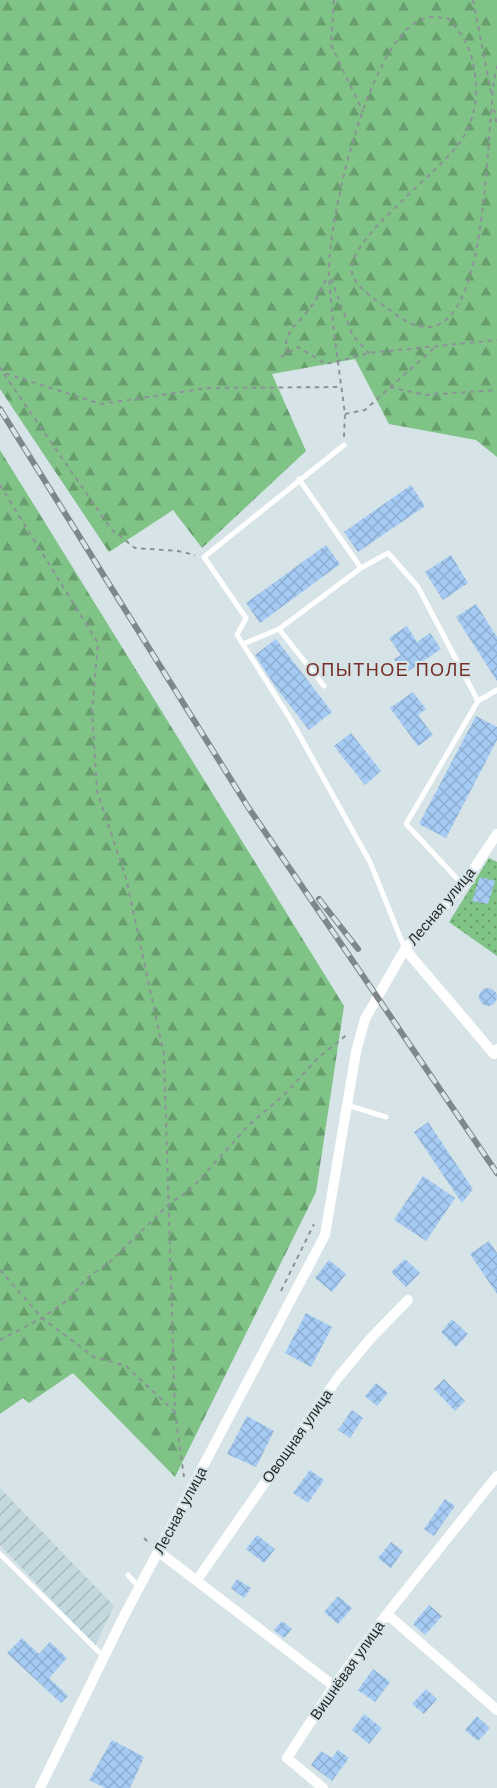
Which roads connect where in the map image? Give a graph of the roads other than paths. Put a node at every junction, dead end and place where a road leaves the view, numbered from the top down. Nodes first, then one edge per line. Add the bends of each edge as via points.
1 (344, 445) road end
2 (299, 479) junction
3 (361, 568) junction
4 (279, 629) junction
5 (243, 644) junction
6 (324, 687) dead end
7 (497, 690) edge
8 (478, 701) junction
9 (497, 834) edge
10 (463, 885) junction
11 (405, 949) junction
12 (497, 1049) edge
13 (347, 1105) junction
14 (386, 1117) dead end
15 (408, 1300) dead end
16 (496, 1480) edge
17 (159, 1552) junction
18 (0, 1554) edge
19 (128, 1575) dead end
20 (197, 1580) junction
21 (140, 1587) junction
22 (387, 1614) junction
23 (104, 1657) junction
24 (334, 1686) junction
25 (497, 1710) edge
26 (42, 1788) edge
27 (323, 1788) edge

1 - 2 lane
2 - 3 lane
2 - 5 lane via 204,557 246,618 237,635
3 - 4 lane
3 - 8 lane via 388,553 417,586
4 - 5 lane
4 - 6 lane
5 - 11 lane via 291,720 370,862
7 - 8 lane
8 - 10 lane via 406,824
9 - 10 street, Лесная улица
10 - 11 street, Лесная улица
11 - 12 street via 494,1054
11 - 13 street, Лесная улица via 365,1019
13 - 14 lane
13 - 17 street, Лесная улица via 325,1235
15 - 20 street, Овощная улица via 337,1379
16 - 22 street
17 - 20 street
17 - 21 street, Лесная улица
18 - 23 lane
19 - 21 lane
20 - 24 street
21 - 23 street, Лесная улица
22 - 24 street, Вишнёвая улица
22 - 25 street, Вишнёвая улица
23 - 26 street, Лесная улица
24 - 27 street, Вишнёвая улица via 287,1758

